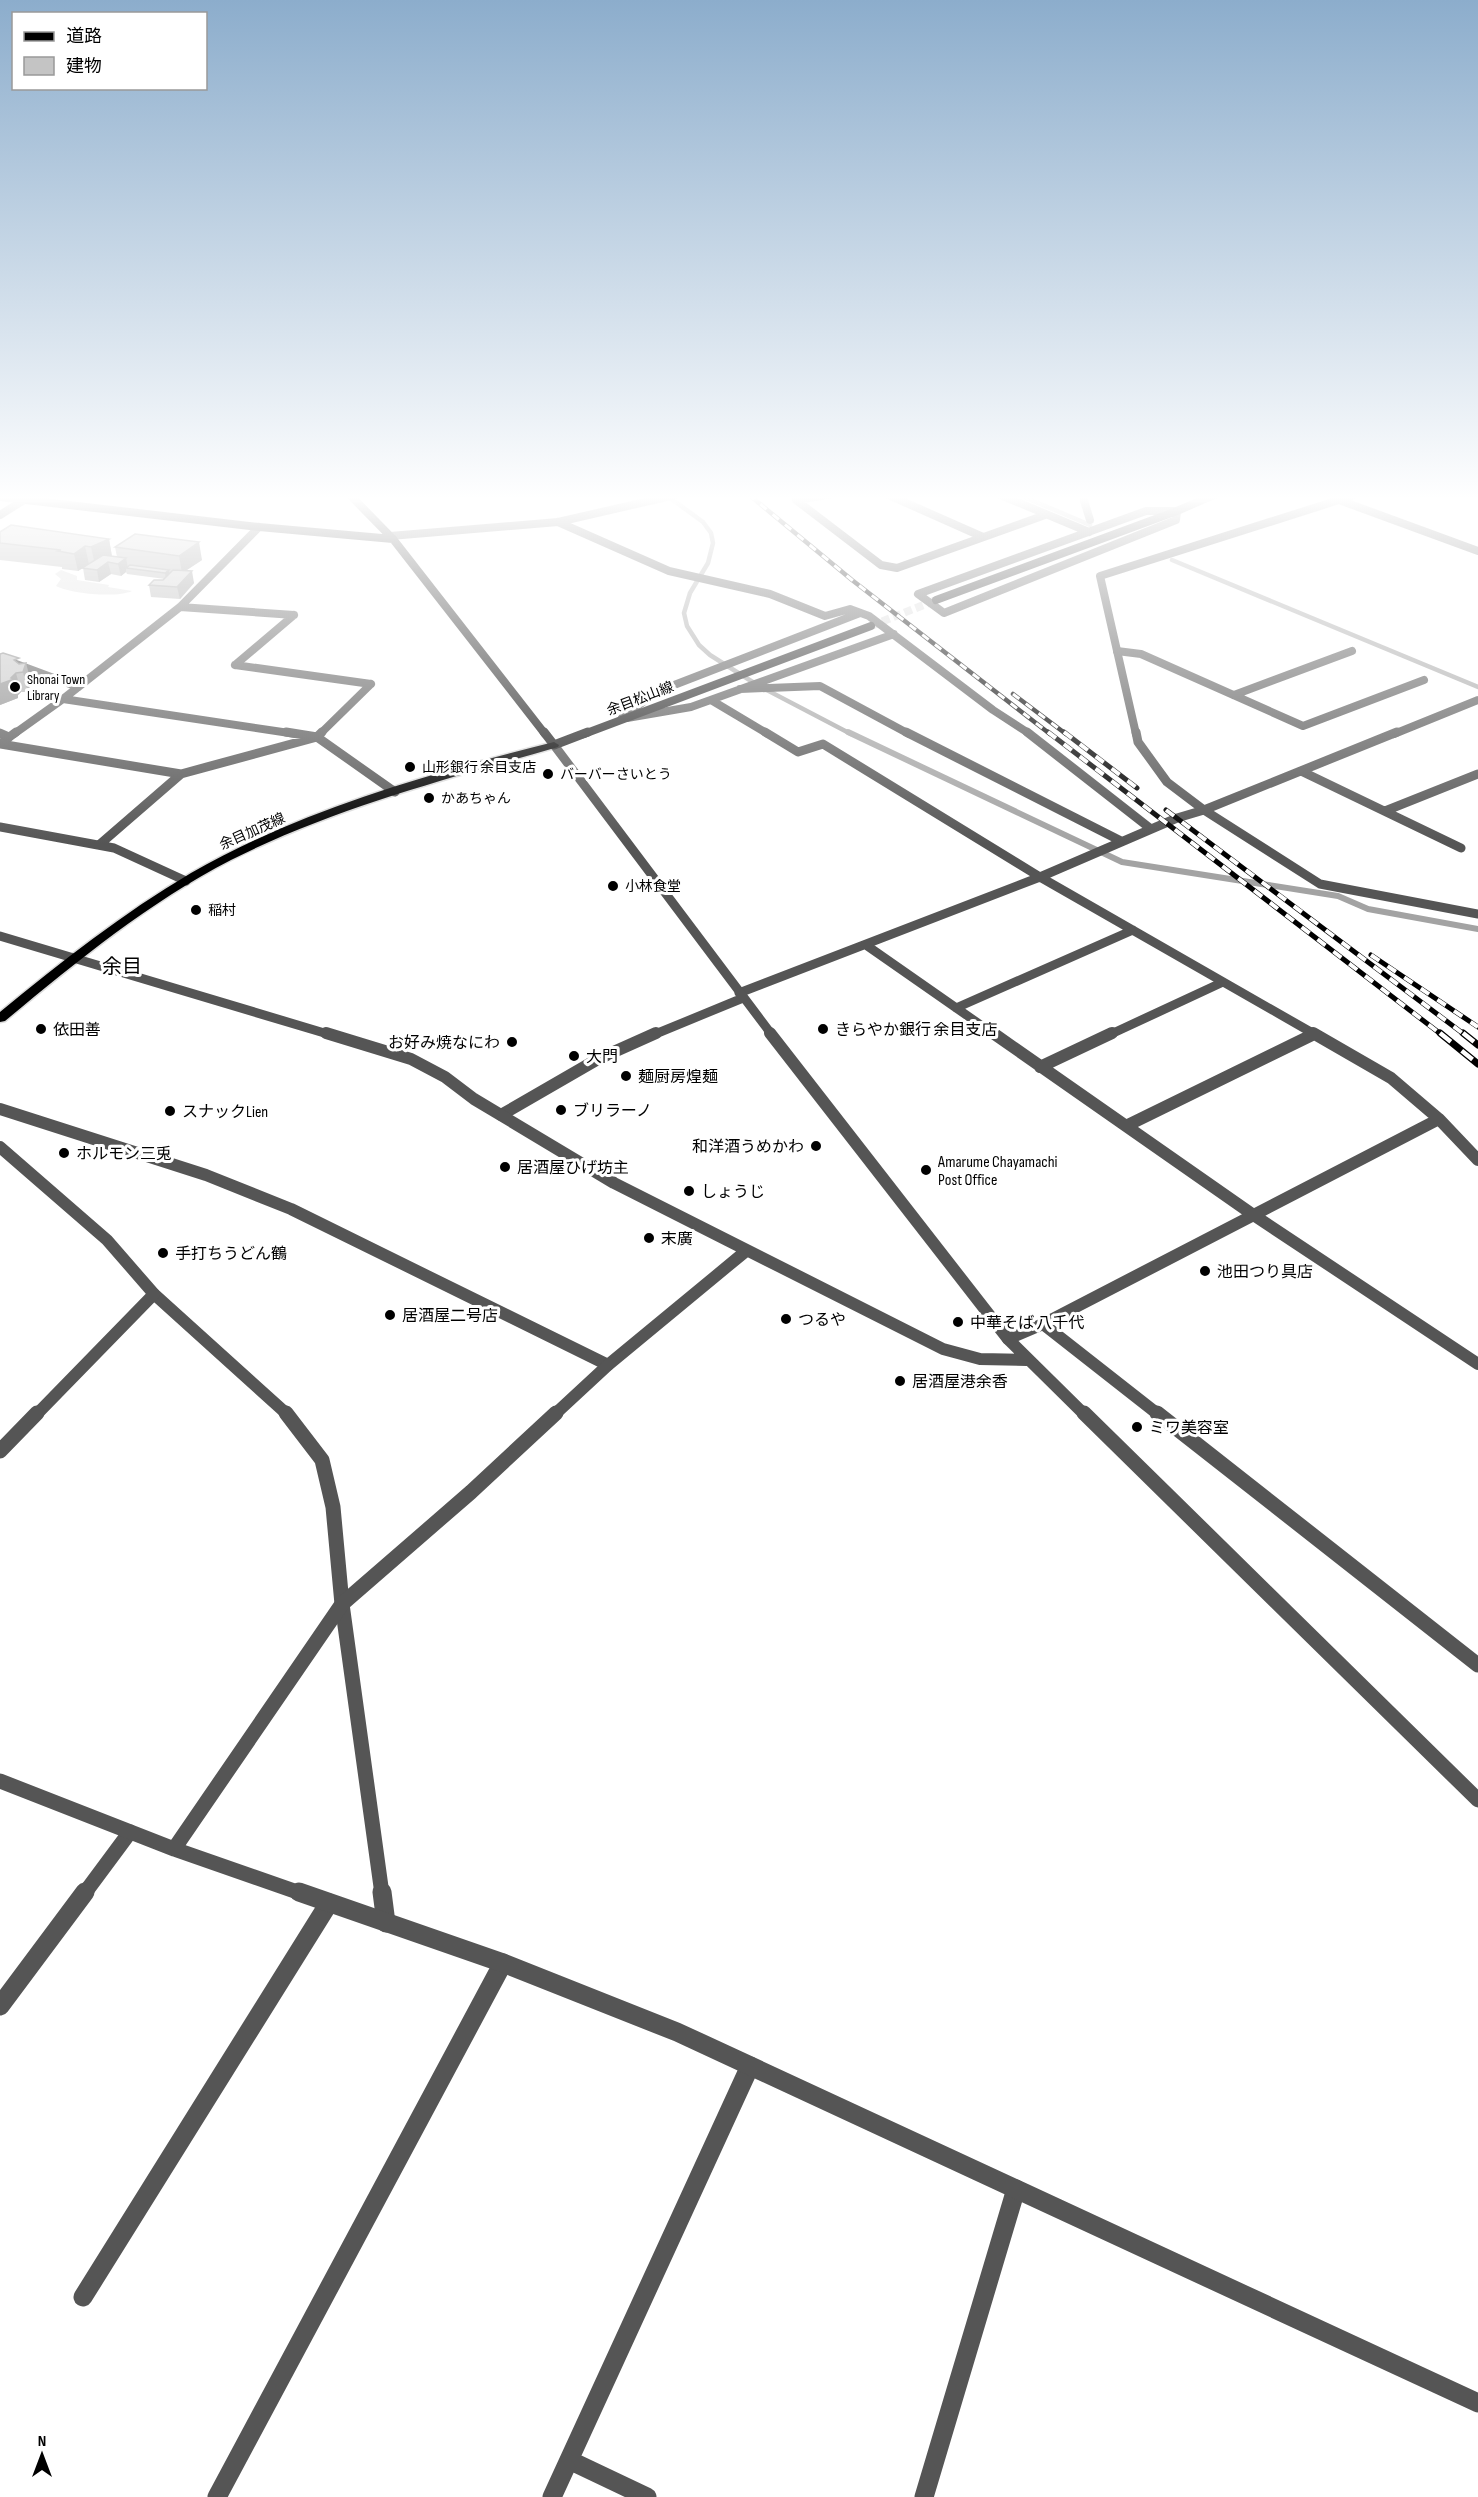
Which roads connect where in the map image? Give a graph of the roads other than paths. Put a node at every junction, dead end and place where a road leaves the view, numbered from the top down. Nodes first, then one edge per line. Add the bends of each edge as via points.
1 (176, 611) edge
2 (230, 611) edge
3 (448, 611) edge
4 (811, 611) edge
5 (845, 611) edge
6 (854, 611) edge
7 (1108, 611) edge
8 (861, 613) junction
9 (871, 626) tunnel mouth
10 (894, 633) junction
11 (1117, 651) junction
12 (1352, 651) dead end
13 (0, 658) edge
14 (1424, 680) dead end
15 (78, 687) junction
16 (740, 689) junction
17 (1234, 695) junction
18 (63, 699) junction
19 (711, 700) junction
20 (1478, 700) edge
21 (620, 720) junction
22 (4, 735) edge
23 (317, 736) junction
24 (0, 744) edge
25 (554, 745) junction
26 (1301, 771) junction
27 (181, 774) junction
28 (1478, 774) edge
29 (395, 792) junction
30 (1204, 810) junction
31 (1385, 811) junction
32 (0, 827) edge
33 (1151, 829) junction
34 (1121, 841) junction
35 (99, 845) junction
36 (1461, 848) dead end
37 (1040, 877) junction
38 (186, 881) junction
39 (1478, 914) edge
40 (1133, 930) junction
41 (0, 936) edge
42 (866, 945) junction
43 (73, 959) junction
44 (1223, 982) junction
45 (741, 996) junction
46 (956, 1008) junction
47 (0, 1018) edge
48 (1314, 1034) junction
49 (1040, 1066) junction
50 (0, 1109) edge
51 (501, 1115) junction
52 (1439, 1119) junction
53 (1126, 1126) junction
54 (0, 1146) edge
55 (1478, 1160) edge
56 (1252, 1214) junction
57 (746, 1251) junction
58 (154, 1294) junction
59 (1043, 1324) junction
60 (1008, 1339) junction
61 (1027, 1360) junction
62 (1478, 1364) edge
63 (608, 1365) junction
64 (0, 1451) edge
65 (342, 1604) junction
66 (1478, 1665) edge
67 (0, 1781) edge
68 (1478, 1800) edge
69 (130, 1832) junction
70 (174, 1849) junction
71 (328, 1903) junction
72 (386, 1923) junction
73 (503, 1963) junction
74 (0, 2006) edge
75 (750, 2066) junction
76 (1016, 2189) junction
77 (83, 2297) dead end
78 (1478, 2403) edge
79 (569, 2460) junction
80 (217, 2497) edge
81 (552, 2497) edge
82 (647, 2497) edge
83 (924, 2497) edge

1 - 15 street
2 - 23 street via 294,615 235,665 371,684
3 - 25 main road
4 - 5 street via 825,616
6 - 8 street
7 - 11 street
8 - 10 street
8 - 21 street via 656,692
9 - 21 main road, 余目松山線
10 - 16 street
10 - 33 street
11 - 17 street via 1142,654
11 - 30 street via 1138,742 1167,782
12 - 17 street
13 - 15 street
14 - 17 street via 1303,726
15 - 18 street
16 - 19 street
16 - 34 street via 820,686
18 - 22 street
18 - 23 street
19 - 21 street
19 - 37 street via 798,752 823,744
20 - 26 street
21 - 25 main road, 余目松山線
22 - 24 street
23 - 27 street
23 - 29 street
24 - 27 street
25 - 29 main road, 余目加茂線
25 - 45 street
26 - 30 street
26 - 31 street
27 - 35 street
28 - 31 street
29 - 38 main road, 余目加茂線 via 273,837
30 - 33 street
30 - 39 street via 1320,884
31 - 36 street
32 - 35 street
33 - 34 street
34 - 37 street
35 - 38 street
37 - 40 street
37 - 42 street
38 - 43 main road, 余目加茂線
40 - 44 street
40 - 46 street
41 - 43 street
42 - 45 street
42 - 46 street
43 - 47 main road, 余目加茂線
43 - 51 street via 411,1059
44 - 48 street
44 - 49 street
45 - 51 street via 598,1059
45 - 60 street
46 - 49 street
48 - 52 street via 1391,1078
48 - 53 street
49 - 53 street
50 - 63 street via 206,1175 291,1209
51 - 57 street via 614,1183
52 - 55 street
52 - 56 street
53 - 56 street
54 - 58 street via 107,1240
56 - 59 street
56 - 62 street
57 - 61 street via 943,1349 980,1359
57 - 63 street
58 - 64 street
58 - 65 street via 275,1401 322,1460 333,1507
59 - 60 street
59 - 66 street
60 - 61 street
61 - 68 street
63 - 65 street
65 - 70 street
65 - 72 street
67 - 69 street
69 - 70 street
69 - 74 street
70 - 71 street
71 - 72 street
71 - 77 street
72 - 73 street
73 - 75 street via 677,2032
73 - 80 street
75 - 76 street
75 - 79 street
76 - 78 street
76 - 83 street
79 - 81 street
79 - 82 street

